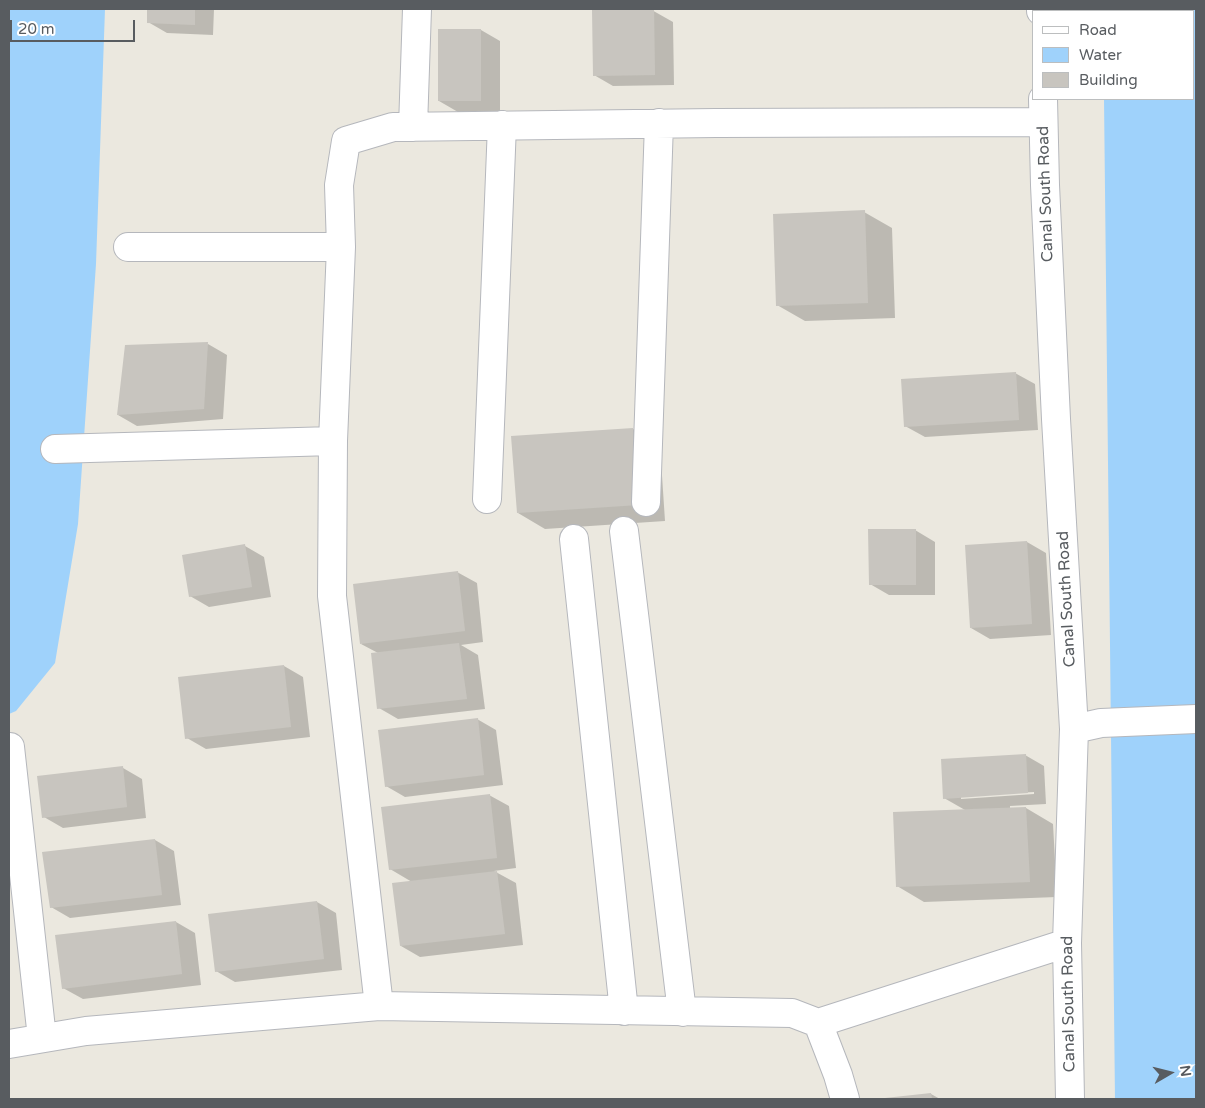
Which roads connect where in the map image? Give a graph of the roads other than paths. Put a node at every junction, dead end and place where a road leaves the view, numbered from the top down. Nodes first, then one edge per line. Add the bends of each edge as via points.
1 (417, 9) edge
2 (1043, 111) edge
3 (659, 123) junction
4 (502, 125) junction
5 (413, 127) junction
6 (128, 247) dead end
7 (341, 247) junction
8 (333, 441) junction
9 (55, 449) dead end
10 (487, 499) dead end
11 (646, 502) dead end
12 (624, 531) dead end
13 (574, 539) dead end
14 (1196, 719) edge
15 (1074, 728) junction
16 (10, 747) dead end
17 (1067, 943) junction
18 (379, 1006) junction
19 (624, 1012) junction
20 (682, 1012) junction
21 (818, 1023) junction
22 (42, 1038) junction
23 (9, 1044) edge
24 (845, 1099) edge
25 (1070, 1099) edge

1 - 5 street
2 - 3 street
2 - 15 street, Canal South Road via 1054,390
3 - 4 street
3 - 11 street
4 - 5 street
4 - 10 street
5 - 7 street via 392,127 346,141 339,184
6 - 7 street
7 - 8 street
8 - 9 street
8 - 18 street via 332,596
12 - 20 street
13 - 19 street
14 - 15 street via 1101,723
15 - 17 street, Canal South Road
16 - 22 street
17 - 21 street
17 - 25 street, Canal South Road
18 - 19 street
18 - 22 street via 86,1031
19 - 20 street
20 - 21 street via 792,1013
21 - 24 street
22 - 23 street

